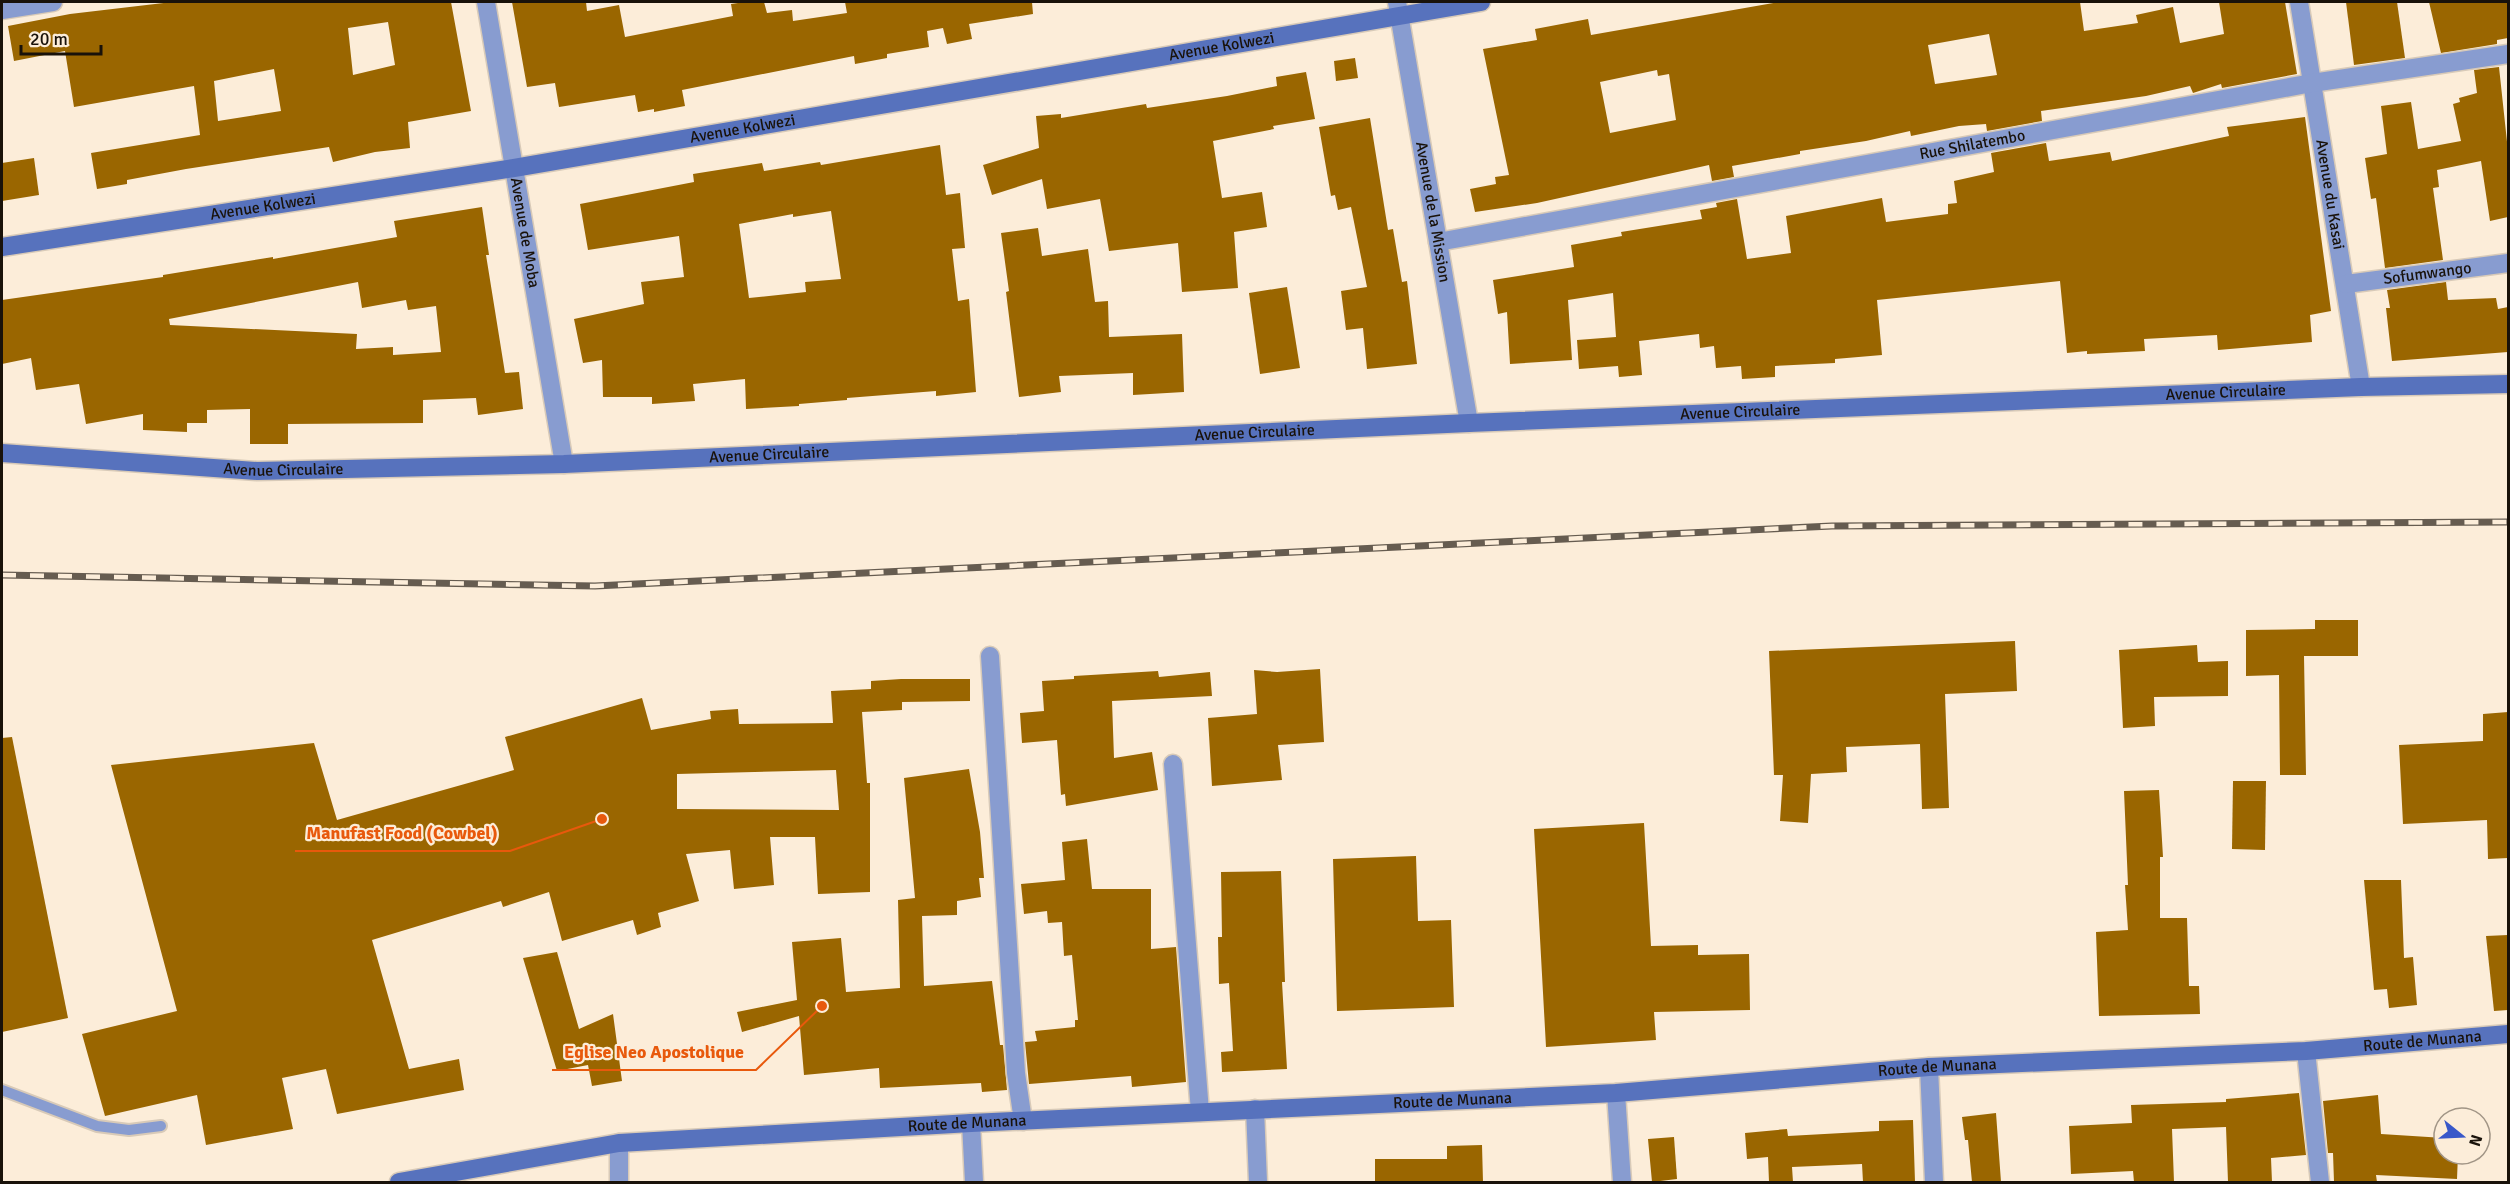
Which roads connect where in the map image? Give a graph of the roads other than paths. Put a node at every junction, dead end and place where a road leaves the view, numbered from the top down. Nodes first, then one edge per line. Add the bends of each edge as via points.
1 (53, 2) edge
2 (486, 2) edge
3 (1481, 2) edge
4 (2299, 2) edge
5 (1398, 8) edge
6 (2, 10) edge
7 (2508, 54) edge
8 (2312, 83) junction
9 (514, 168) junction
10 (1438, 242) junction
11 (2, 247) edge
12 (2508, 263) edge
13 (2346, 284) junction
14 (2508, 384) edge
15 (2361, 387) junction
16 (1469, 423) junction
17 (2, 453) edge
18 (564, 464) junction
19 (990, 656) dead end
20 (1173, 764) dead end
21 (2508, 1034) edge
22 (2306, 1051) junction
23 (1929, 1067) junction
24 (2, 1090) edge
25 (1616, 1093) junction
26 (1255, 1109) junction
27 (1200, 1112) junction
28 (1023, 1121) junction
29 (971, 1123) junction
30 (161, 1126) dead end
31 (619, 1143) junction
32 (399, 1182) edge
33 (619, 1182) edge
34 (974, 1182) edge
35 (1258, 1182) edge
36 (1622, 1182) edge
37 (1934, 1182) edge
38 (2320, 1182) edge

1 - 6 street
2 - 9 street, Avenue de Moba
3 - 5 street, Avenue Kolwezi
4 - 8 street, Avenue du Kasai
5 - 9 street, Avenue Kolwezi
5 - 10 street, Avenue de la Mission
7 - 8 street, Rue Shilatembo
8 - 10 street, Rue Shilatembo
8 - 13 street, Avenue du Kasai
9 - 11 street, Avenue Kolwezi
9 - 18 street, Avenue de Moba
10 - 16 street, Avenue de la Mission
12 - 13 street, Sofumwango
13 - 15 street, Avenue du Kasai
14 - 15 street, Avenue Circulaire
15 - 16 street, Avenue Circulaire
16 - 18 street, Avenue Circulaire
17 - 18 street, Avenue Circulaire via 257,471
19 - 28 street
20 - 27 street
21 - 22 street, Route de Munana
22 - 23 street, Route de Munana
22 - 38 street
23 - 25 street, Route de Munana
23 - 37 street
24 - 30 lane via 97,1126 129,1130
25 - 26 street, Route de Munana
25 - 36 street
26 - 27 street, Route de Munana
26 - 35 street
27 - 28 street, Route de Munana
28 - 29 street, Route de Munana
29 - 31 street, Route de Munana
29 - 34 street
31 - 32 street, Route de Munana
31 - 33 street

